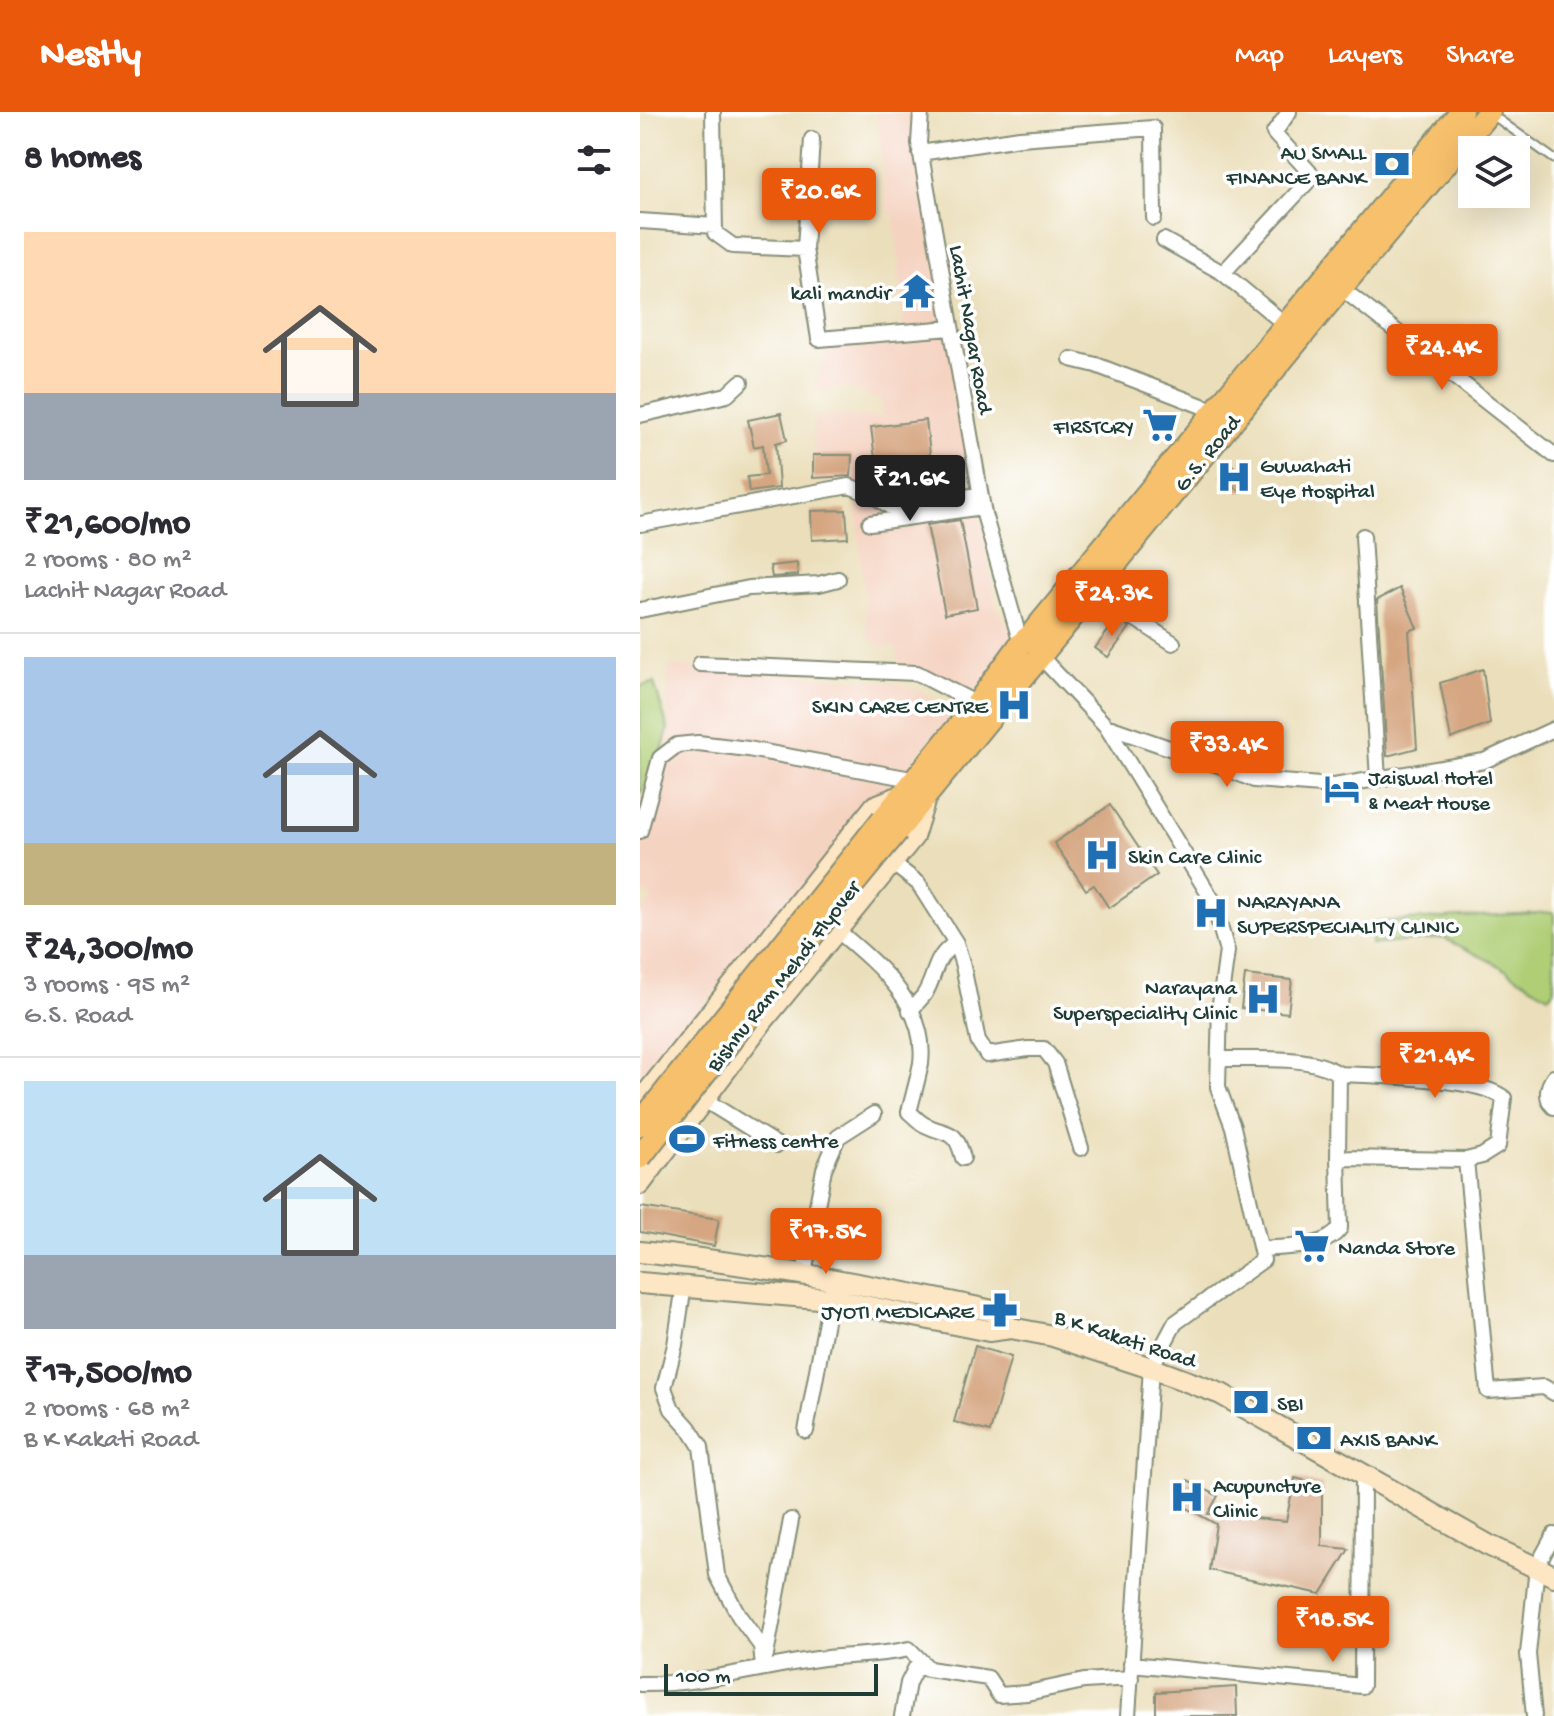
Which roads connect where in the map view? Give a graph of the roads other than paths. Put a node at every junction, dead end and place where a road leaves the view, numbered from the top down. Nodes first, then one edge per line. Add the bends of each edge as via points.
1 (713, 112) edge
2 (921, 112) edge
3 (1289, 112) edge
4 (1461, 112) edge
5 (1489, 112) edge
6 (812, 139) dead end
7 (920, 153) junction
8 (1554, 159) edge
9 (1154, 218) dead end
10 (640, 221) edge
11 (715, 226) junction
12 (1164, 240) dead end
13 (805, 249) junction
14 (1223, 273) junction
15 (1341, 288) junction
16 (1286, 325) junction
17 (951, 328) junction
18 (1071, 359) dead end
19 (741, 382) dead end
20 (1215, 411) junction
21 (640, 415) edge
22 (1554, 457) edge
23 (981, 501) junction
24 (870, 523) dead end
25 (640, 524) edge
26 (1363, 536) dead end
27 (838, 579) dead end
28 (1092, 591) junction
29 (640, 610) edge
30 (1173, 643) dead end
31 (1030, 649) junction
32 (700, 664) dead end
33 (977, 704) junction
34 (1106, 726) junction
35 (1554, 729) edge
36 (1378, 779) junction
37 (917, 790) junction
38 (890, 825) junction
39 (640, 831) edge
40 (892, 863) junction
41 (838, 931) junction
42 (956, 943) junction
43 (910, 1011) junction
44 (675, 1056) junction
45 (1219, 1059) junction
46 (1339, 1074) junction
47 (1554, 1077) edge
48 (654, 1083) junction
49 (704, 1098) junction
50 (640, 1102) edge
51 (1554, 1107) edge
52 (874, 1114) dead end
53 (640, 1124) edge
54 (777, 1145) dead end
55 (1081, 1148) dead end
56 (640, 1157) edge
57 (963, 1158) dead end
58 (1338, 1158) junction
59 (1466, 1160) junction
60 (640, 1184) edge
61 (1262, 1249) junction
62 (640, 1252) edge
63 (804, 1273) junction
64 (640, 1283) edge
65 (684, 1285) junction
66 (830, 1299) junction
67 (1011, 1328) junction
68 (1151, 1368) junction
69 (1554, 1393) edge
70 (806, 1431) dead end
71 (1363, 1475) junction
72 (791, 1520) dead end
73 (1554, 1535) edge
74 (1545, 1571) edge
75 (763, 1668) junction
76 (929, 1669) junction
77 (1131, 1671) junction
78 (640, 1684) edge
79 (902, 1716) edge
80 (1128, 1716) edge
81 (1534, 1716) edge

1 - 11 street
2 - 7 street, Lachit Nagar Road
3 - 14 street via 1274,133 1313,176
4 - 16 main road, G.S. Road
5 - 8 lane
5 - 15 main road, G.S. Road
6 - 13 street
7 - 9 street via 1020,138 1153,128
7 - 17 street, Lachit Nagar Road
10 - 11 street
11 - 13 street via 715,233 733,246
12 - 14 street
13 - 17 street via 819,339
14 - 16 street
15 - 22 street
15 - 28 main road, G.S. Road
16 - 20 main road, G.S. Road
17 - 23 street, Lachit Nagar Road
18 - 20 street
19 - 21 street via 727,395
20 - 31 main road, G.S. Road via 1031,635
23 - 24 street
23 - 25 street via 889,506 849,486
23 - 31 street, Lachit Nagar Road
26 - 36 street
27 - 29 street via 749,588
28 - 30 street
28 - 31 main road, G.S. Road
31 - 33 main road, G.S. Road
31 - 34 street
31 - 37 main road, G.S. Road
32 - 33 street via 917,673
33 - 37 main road, G.S. Road
34 - 36 street via 1254,780 1334,786
34 - 45 street via 1213,901 1227,951
35 - 36 street via 1484,761
37 - 38 main road, Bishnu Ram Mehdi Flyover
37 - 39 street via 748,749 677,745 660,758
37 - 40 main road via 913,837
37 - 44 main road via 875,806
38 - 53 main road, Bishnu Ram Mehdi Flyover, bridge
38 - 56 main road, Bishnu Ram Mehdi Flyover, bridge via 827,916
40 - 41 main road
40 - 42 street via 918,883
41 - 43 street via 897,985
41 - 49 main road
42 - 43 street via 943,951 925,993
42 - 55 street via 978,1041 987,1055 1044,1049 1055,1063
43 - 57 street via 921,1061 909,1112 924,1125 952,1134
44 - 48 main road
44 - 49 main road
45 - 46 street via 1309,1062
45 - 61 street via 1218,1087
46 - 58 street
46 - 59 street via 1455,1083 1496,1092 1504,1098 1498,1146
47 - 51 street via 1548,1090
48 - 49 main road
48 - 50 main road
49 - 54 street
49 - 60 main road
52 - 63 street via 838,1137 824,1169
58 - 59 street
58 - 61 street via 1340,1228 1335,1236
59 - 69 street via 1488,1391 1544,1387
61 - 68 street via 1263,1260 1175,1323
62 - 63 main road
63 - 67 main road via 993,1311
64 - 65 main road, B K Kakati Road
65 - 66 main road, B K Kakati Road
65 - 75 street via 664,1388 672,1409 701,1447 717,1575 761,1646
66 - 67 main road, B K Kakati Road via 989,1331
66 - 70 street
67 - 68 main road, B K Kakati Road
68 - 71 main road, B K Kakati Road via 1221,1394
68 - 77 street
71 - 74 main road, B K Kakati Road
71 - 77 street via 1362,1686
72 - 75 street
73 - 74 street
74 - 81 street via 1528,1654
75 - 76 street via 909,1649
75 - 78 street
76 - 77 street via 988,1678 999,1695
76 - 79 street via 916,1667
77 - 80 street

